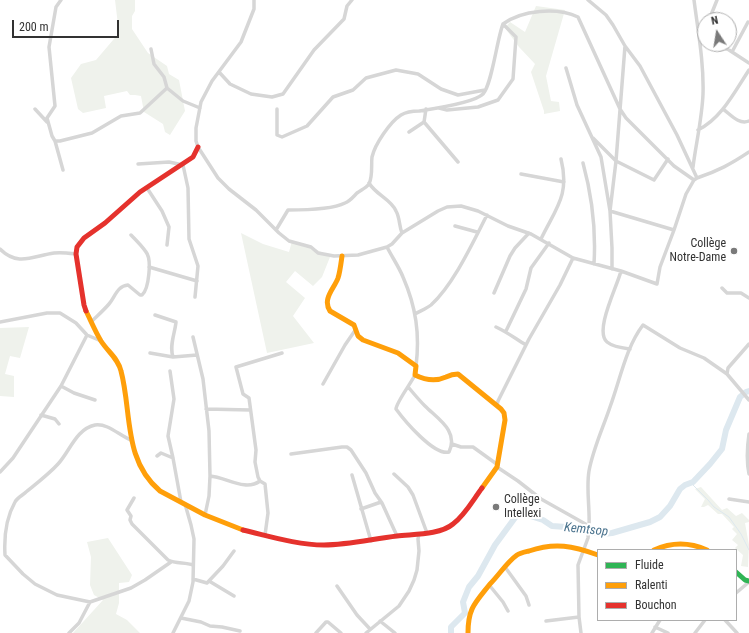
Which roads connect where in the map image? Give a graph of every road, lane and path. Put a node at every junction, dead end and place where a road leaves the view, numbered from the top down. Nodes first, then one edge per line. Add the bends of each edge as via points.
1 (61, 0) edge
2 (254, 0) edge
3 (352, 0) edge
4 (588, 0) edge
5 (694, 0) edge
6 (717, 0) edge
7 (712, 12) edge
8 (697, 20) edge
9 (748, 22) dead end
10 (503, 24) junction
11 (737, 43) edge
12 (625, 46) junction
13 (150, 49) dead end
14 (701, 52) edge
15 (732, 52) edge
16 (749, 63) edge
17 (566, 68) dead end
18 (749, 70) edge
19 (219, 72) junction
20 (167, 88) junction
21 (485, 90) junction
22 (436, 107) junction
23 (200, 108) junction
24 (277, 108) dead end
25 (34, 109) dead end
26 (620, 109) junction
27 (723, 109) junction
28 (426, 110) junction
29 (749, 121) edge
30 (48, 122) junction
31 (424, 122) junction
32 (698, 130) junction
33 (409, 132) dead end
34 (591, 136) junction
35 (55, 140) junction
36 (198, 147) junction
37 (749, 152) edge
38 (561, 159) dead end
39 (668, 159) junction
40 (616, 161) junction
41 (458, 162) dead end
42 (583, 163) dead end
43 (138, 164) dead end
44 (183, 165) junction
45 (693, 167) junction
46 (63, 170) dead end
47 (521, 174) dead end
48 (696, 179) junction
49 (564, 182) junction
50 (369, 183) junction
51 (147, 188) junction
52 (610, 211) junction
53 (487, 215) junction
54 (454, 226) dead end
55 (276, 230) junction
56 (674, 230) junction
57 (478, 232) junction
58 (402, 233) junction
59 (529, 233) junction
60 (131, 235) dead end
61 (541, 239) junction
62 (549, 243) junction
63 (167, 245) dead end
64 (387, 247) junction
65 (0, 249) edge
66 (76, 254) junction
67 (342, 256) junction
68 (573, 258) junction
69 (594, 264) junction
70 (149, 267) junction
71 (612, 269) junction
72 (621, 272) junction
73 (197, 281) junction
74 (722, 288) dead end
75 (494, 293) dead end
76 (195, 297) dead end
77 (749, 298) edge
78 (415, 314) junction
79 (155, 315) dead end
80 (0, 322) edge
81 (91, 322) junction
82 (496, 326) dead end
83 (356, 329) junction
84 (506, 331) junction
85 (87, 334) junction
86 (193, 337) dead end
87 (102, 342) junction
88 (749, 344) edge
89 (526, 345) junction
90 (630, 349) junction
91 (150, 353) dead end
92 (282, 353) dead end
93 (196, 355) junction
94 (173, 357) junction
95 (416, 366) junction
96 (170, 370) dead end
97 (727, 374) junction
98 (415, 375) junction
99 (324, 384) dead end
100 (61, 386) junction
101 (409, 388) junction
102 (95, 400) dead end
103 (749, 400) edge
104 (497, 405) junction
105 (206, 409) junction
106 (250, 410) junction
107 (41, 415) junction
108 (59, 424) dead end
109 (749, 434) edge
110 (132, 440) junction
111 (452, 444) junction
112 (291, 454) dead end
113 (157, 456) dead end
114 (173, 458) junction
115 (497, 466) junction
116 (0, 472) edge
117 (394, 474) dead end
118 (749, 474) edge
119 (352, 475) dead end
120 (210, 476) junction
121 (260, 481) junction
122 (134, 498) dead end
123 (729, 499) dead end
124 (381, 502) junction
125 (749, 502) edge
126 (183, 503) junction
127 (362, 509) junction
128 (205, 515) junction
129 (589, 527) junction
130 (428, 533) junction
131 (419, 534) junction
132 (265, 535) junction
133 (397, 536) junction
134 (371, 541) junction
135 (657, 549) edge
136 (704, 549) edge
137 (584, 550) junction
138 (234, 551) dead end
139 (597, 555) edge
140 (171, 562) junction
141 (193, 565) junction
142 (505, 567) junction
143 (737, 573) edge
144 (193, 579) junction
145 (209, 581) junction
146 (748, 584) edge
147 (337, 586) dead end
148 (490, 586) junction
149 (737, 592) edge
150 (234, 596) dead end
151 (90, 602) junction
152 (529, 605) dead end
153 (508, 611) dead end
154 (579, 617) junction
155 (181, 618) junction
156 (380, 621) junction
157 (546, 621) dead end
158 (659, 621) edge
159 (704, 621) edge
160 (726, 621) edge
161 (655, 627) junction
162 (370, 629) junction
163 (240, 631) dead end
164 (69, 633) edge
165 (173, 633) edge
166 (316, 633) edge
167 (341, 633) edge
168 (366, 633) edge
169 (395, 633) edge
170 (468, 633) edge
171 (581, 633) edge
172 (652, 633) edge
173 (668, 633) edge
174 (695, 633) edge
175 (737, 633) edge

1 - 30 street via 56,7 49,47 55,106 48,114
2 - 19 street via 254,9 241,42
3 - 19 street via 347,6 344,19 314,50 282,94 272,97 251,94 230,84
4 - 12 street via 610,20
5 - 8 street
6 - 7 street
9 - 11 street
10 - 21 street
10 - 22 street via 516,37 513,79 498,100 478,107 446,110
10 - 26 street via 511,18 531,12 557,12 578,17
12 - 26 street
12 - 45 street via 640,66
13 - 20 street via 154,64 164,77
14 - 32 street via 703,87
15 - 16 street
17 - 34 street via 577,105
18 - 27 street
19 - 23 street via 206,92
20 - 23 street via 184,101
20 - 35 street via 140,113 121,116 92,133
21 - 22 street via 476,98
21 - 24 street via 458,95 442,89 418,74 396,70 366,78 353,90 333,97 306,126 282,137 277,135
22 - 28 street
23 - 36 street via 196,128
25 - 30 street
26 - 39 street
26 - 40 street
27 - 29 street via 738,120
27 - 32 street via 714,120
28 - 31 street
28 - 50 street via 401,114 384,132 372,157
30 - 35 street
31 - 33 street
31 - 41 street
32 - 45 street
34 - 40 street
34 - 52 street via 601,157
35 - 46 street
36 - 44 street via 193,157
36 - 55 street via 218,178
37 - 48 street via 719,170
38 - 49 street
39 - 40 street via 654,180
39 - 48 street via 683,173
40 - 52 street
42 - 69 street via 590,194
43 - 44 street via 169,162
44 - 51 street
44 - 73 street via 188,188 189,239 198,266
45 - 48 street
47 - 49 street
48 - 56 street via 686,194
49 - 61 street via 563,194
50 - 55 street via 340,205 288,210
50 - 58 street via 373,190 396,210
51 - 63 street via 169,227
51 - 66 street via 84,238 77,247
52 - 56 street
52 - 71 street
53 - 57 street
53 - 58 street via 461,206 448,207
53 - 59 street
54 - 57 street
55 - 67 street via 289,241 311,247 318,253
56 - 72 street via 660,267 657,284
57 - 78 street via 448,284 432,304
58 - 64 street
59 - 61 street
59 - 75 street via 510,256
60 - 70 street via 147,253
61 - 62 street
62 - 68 street
62 - 84 street via 531,268 526,289
64 - 67 street via 358,255
64 - 78 street via 403,276
65 - 66 street via 10,257 21,259 53,253
66 - 81 street via 84,305
67 - 83 street via 338,278 327,299 328,308
68 - 69 street
68 - 89 street
69 - 71 street
70 - 73 street
70 - 81 street via 147,288 144,293 140,295 126,285
71 - 72 street
72 - 90 street via 603,322 602,336 609,344
73 - 76 street
74 - 77 street via 728,292 742,293
78 - 95 street via 418,338
79 - 94 street via 176,322
80 - 85 street via 60,313
81 - 87 street
82 - 84 street
83 - 95 street via 358,336 363,340 398,353
83 - 99 street
84 - 89 street
85 - 87 street
85 - 100 street
86 - 93 street
87 - 110 street via 115,357 121,371
88 - 97 street via 728,368
89 - 104 street
90 - 97 street via 638,331 645,325
90 - 129 street via 589,471
91 - 94 street
92 - 106 street via 236,366 243,394 249,398
93 - 94 street
93 - 105 street via 203,379
95 - 98 street
96 - 114 street via 174,399 168,436
97 - 103 street
98 - 101 street
98 - 104 street via 429,381 458,374
100 - 102 street
100 - 107 street
101 - 111 street via 443,421
101 - 111 street via 396,407 401,416 419,436 441,451 449,452
104 - 115 street via 504,413 505,420
105 - 106 street
105 - 120 street
106 - 121 street via 256,450 255,462
107 - 108 street via 55,419
107 - 116 street via 13,458
109 - 118 street via 746,450
110 - 126 street via 140,465 156,488
110 - 151 street via 103,426 97,425 88,429 77,437 58,464 16,501 7,520 5,555 23,574 35,584 57,594
111 - 115 street via 473,447
112 - 124 street via 347,447 366,473
113 - 114 street via 161,453
114 - 126 street
115 - 129 street via 541,499
115 - 130 street via 458,519 448,527
117 - 130 street via 413,495
119 - 127 street
120 - 121 street via 245,484
120 - 128 street
121 - 132 street via 265,484 268,513
122 - 140 street via 127,510 131,516 130,521
123 - 125 street
124 - 127 street
124 - 133 street
126 - 128 street
126 - 141 street via 192,525
127 - 134 street
128 - 132 street via 242,530
129 - 137 street
130 - 131 street
131 - 133 street
131 - 156 street via 418,561 412,585 399,606
132 - 134 street via 324,545
133 - 134 street
135 - 136 street via 681,543 691,543
137 - 139 street
137 - 142 street via 560,545 534,548 518,554
137 - 154 street via 578,565
138 - 145 street
140 - 141 street
140 - 151 street via 131,588
141 - 144 street
142 - 148 street
142 - 152 street via 526,596
143 - 146 street
144 - 145 street via 204,583
144 - 155 street via 191,595
145 - 150 street
146 - 149 street
147 - 162 street via 356,615
148 - 153 street
148 - 170 street via 473,605 468,619
151 - 164 street via 79,623
154 - 157 street
154 - 171 street
155 - 163 street
155 - 165 street
156 - 162 street
156 - 169 street
158 - 161 street
159 - 174 street
160 - 175 street
161 - 172 street
161 - 173 street
162 - 168 street
166 - 167 street via 326,622

